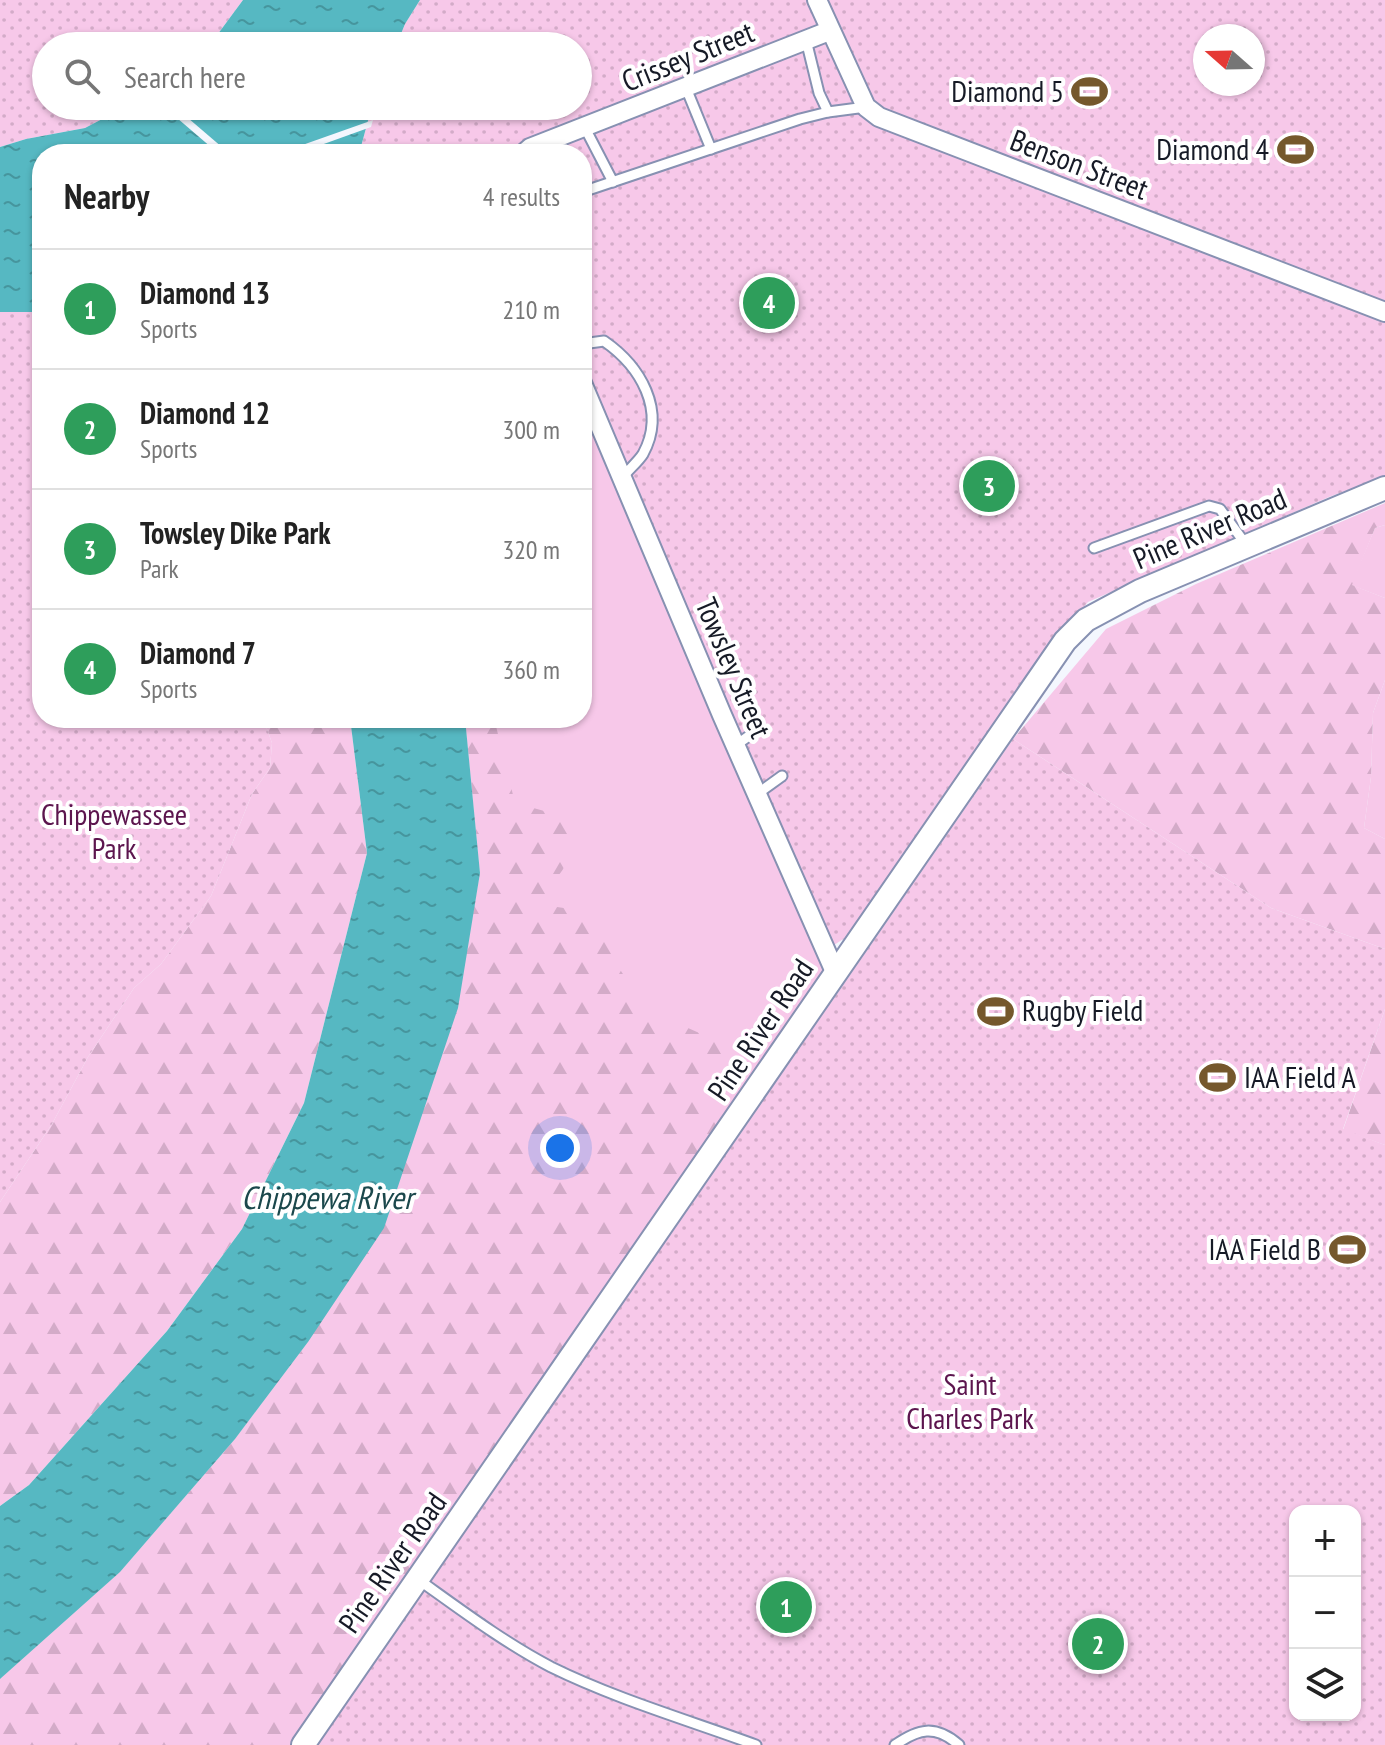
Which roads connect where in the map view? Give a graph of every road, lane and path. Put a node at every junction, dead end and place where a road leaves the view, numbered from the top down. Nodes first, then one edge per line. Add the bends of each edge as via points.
1 (817, 0) edge
2 (829, 31) junction
3 (806, 40) junction
4 (686, 88) junction
5 (866, 107) junction
6 (828, 112) junction
7 (585, 128) junction
8 (541, 144) edge
9 (711, 149) junction
10 (613, 182) junction
11 (592, 189) edge
12 (1385, 312) edge
13 (592, 343) edge
14 (592, 407) edge
15 (622, 478) junction
16 (1385, 488) edge
17 (1247, 546) junction
18 (1094, 548) dead end
19 (756, 731) dead end
20 (736, 745) junction
21 (782, 776) dead end
22 (757, 794) junction
23 (836, 974) junction
24 (419, 1580) junction
25 (303, 1745) edge
26 (756, 1745) edge
27 (895, 1745) edge
28 (959, 1745) edge

1 - 2 street
2 - 3 street, Crissey Street
2 - 5 street
3 - 4 street, Crissey Street
3 - 6 lane
4 - 7 street, Crissey Street
4 - 9 lane
5 - 6 lane
5 - 12 street, Benson Street via 907,129
6 - 9 lane
7 - 8 street, Crissey Street
7 - 10 lane
9 - 10 lane
10 - 11 lane
13 - 15 lane via 604,341 635,367 653,409 643,454
14 - 15 street, Towsley Street
15 - 20 street, Towsley Street
16 - 17 street, Pine River Road
17 - 18 lane via 1220,509 1209,506
17 - 23 street, Pine River Road via 1140,591 1086,620 1065,641
19 - 20 lane
20 - 22 street, Towsley Street
21 - 22 lane
22 - 23 street, Towsley Street
23 - 24 street, Pine River Road
24 - 25 street, Pine River Road
24 - 26 lane via 549,1665
27 - 28 lane via 925,1730

